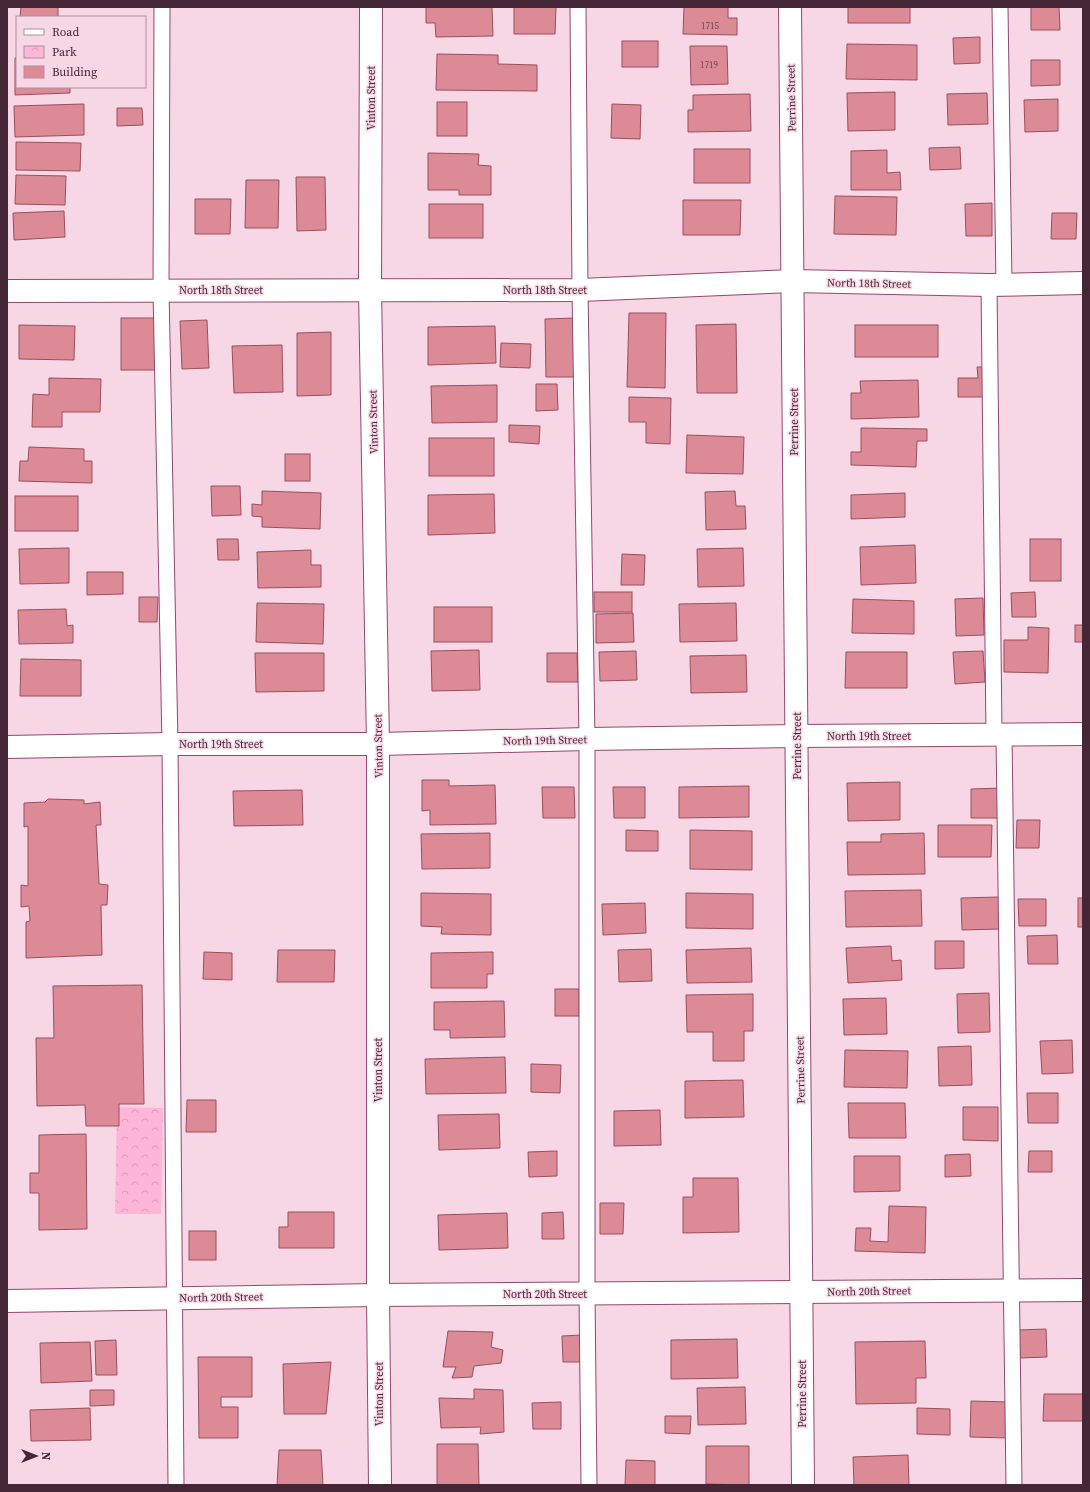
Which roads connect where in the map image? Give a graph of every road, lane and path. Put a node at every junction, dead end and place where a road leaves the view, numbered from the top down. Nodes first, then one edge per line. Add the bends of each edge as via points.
1 (162, 7) edge
2 (371, 7) edge
3 (578, 7) edge
4 (790, 7) edge
5 (1000, 7) edge
6 (793, 281) junction
7 (1083, 284) edge
8 (996, 285) junction
9 (7, 290) edge
10 (161, 290) junction
11 (370, 290) junction
12 (580, 290) junction
13 (1083, 734) edge
14 (999, 735) junction
15 (797, 736) junction
16 (588, 739) junction
17 (170, 744) junction
18 (378, 744) junction
19 (7, 747) edge
20 (1012, 1290) junction
21 (1083, 1290) edge
22 (802, 1292) junction
23 (587, 1293) junction
24 (378, 1295) junction
25 (175, 1297) junction
26 (7, 1301) edge
27 (176, 1485) edge
28 (380, 1485) edge
29 (589, 1485) edge
30 (803, 1485) edge
31 (1014, 1485) edge

1 - 10 lane
2 - 11 street, Vinton Street
3 - 12 lane
4 - 6 street, Perrine Street
5 - 8 lane
6 - 8 street, North 18th Street
6 - 12 street, North 18th Street
6 - 15 street, Perrine Street
7 - 8 street, North 18th Street
8 - 14 lane
9 - 10 street, North 18th Street
10 - 11 street, North 18th Street
10 - 17 lane
11 - 12 street, North 18th Street
11 - 18 street, Vinton Street
12 - 16 lane
13 - 14 street, North 19th Street
14 - 15 street, North 19th Street
14 - 20 lane
15 - 16 street, North 19th Street
15 - 22 street, Perrine Street
16 - 18 street, North 19th Street
16 - 23 lane
17 - 18 street, North 19th Street
17 - 19 street, North 19th Street
17 - 25 lane
18 - 24 street, Vinton Street
20 - 21 street, North 20th Street
20 - 22 street, North 20th Street
20 - 31 lane
22 - 23 street, North 20th Street
22 - 30 street, Perrine Street
23 - 24 street, North 20th Street
23 - 29 lane
24 - 25 street, North 20th Street
24 - 28 street, Vinton Street
25 - 26 street, North 20th Street
25 - 27 lane

